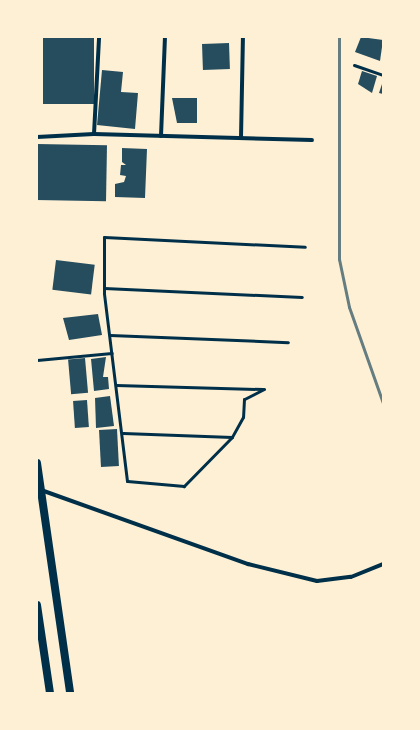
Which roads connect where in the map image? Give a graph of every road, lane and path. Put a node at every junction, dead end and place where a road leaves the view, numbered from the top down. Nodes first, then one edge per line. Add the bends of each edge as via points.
1 (99, 37) edge
2 (165, 37) edge
3 (243, 37) edge
4 (354, 66) dead end
5 (383, 75) edge
6 (94, 134) junction
7 (161, 136) junction
8 (37, 137) edge
9 (241, 138) junction
10 (312, 140) dead end
11 (305, 247) dead end
12 (104, 288) junction
13 (302, 297) dead end
14 (110, 335) junction
15 (288, 342) dead end
16 (112, 353) junction
17 (37, 360) edge
18 (116, 384) junction
19 (123, 433) junction
20 (232, 437) junction
21 (37, 463) edge
22 (39, 490) edge
23 (383, 564) edge
24 (37, 605) edge
25 (50, 693) edge
26 (70, 693) edge

1 - 6 street
2 - 7 street
3 - 9 street
4 - 5 lane
6 - 7 street
6 - 8 street
7 - 9 street
9 - 10 street
11 - 12 lane via 104,237
12 - 13 lane
12 - 14 lane
14 - 15 lane
14 - 16 lane
16 - 17 lane
16 - 18 lane
18 - 19 lane
18 - 20 lane via 264,389 244,399 243,417
19 - 20 lane
19 - 20 lane via 127,481 184,486
21 - 22 main road
22 - 23 street via 248,564 317,581 351,577
22 - 26 main road
24 - 25 main road

